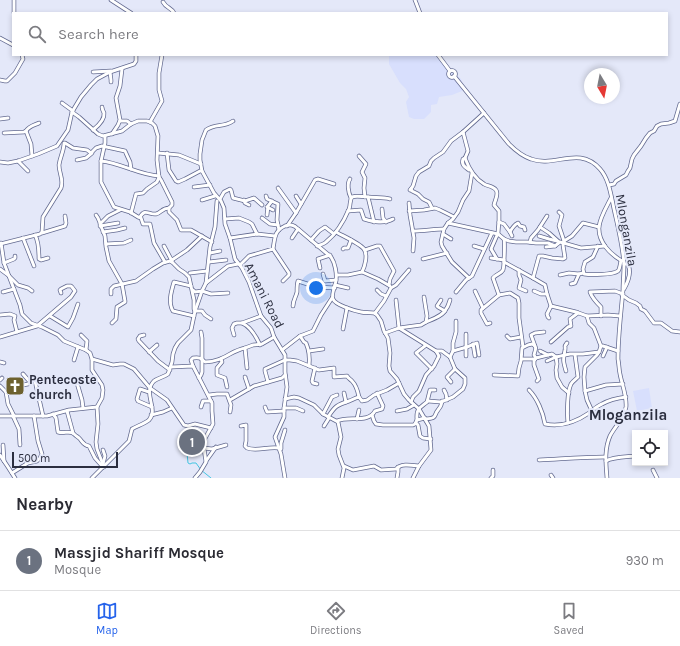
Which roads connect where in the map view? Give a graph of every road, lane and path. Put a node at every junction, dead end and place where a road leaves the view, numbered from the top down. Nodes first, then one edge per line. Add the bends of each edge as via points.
1 (14, 0) edge
2 (111, 0) edge
3 (415, 0) edge
4 (164, 2) dead end
5 (14, 12) edge
6 (130, 12) edge
7 (173, 12) edge
8 (420, 12) edge
9 (0, 38) edge
10 (12, 45) edge
11 (22, 56) edge
12 (136, 56) edge
13 (162, 56) edge
14 (439, 56) edge
15 (122, 68) junction
16 (93, 72) dead end
17 (101, 72) junction
18 (111, 72) junction
19 (104, 75) junction
20 (0, 80) edge
21 (111, 82) dead end
22 (62, 103) dead end
23 (680, 104) edge
24 (102, 107) dead end
25 (72, 111) junction
26 (484, 113) junction
27 (1, 118) edge
28 (8, 118) dead end
29 (120, 121) junction
30 (233, 121) dead end
31 (150, 122) junction
32 (39, 123) dead end
33 (131, 124) junction
34 (93, 130) junction
35 (26, 131) junction
36 (463, 132) junction
37 (4, 134) dead end
38 (112, 134) junction
39 (105, 136) junction
40 (63, 142) junction
41 (104, 146) junction
42 (92, 153) junction
43 (158, 153) junction
44 (167, 153) junction
45 (32, 156) junction
46 (358, 156) dead end
47 (77, 160) dead end
48 (101, 161) junction
49 (0, 162) edge
50 (18, 162) junction
51 (201, 164) junction
52 (131, 169) junction
53 (28, 171) dead end
54 (202, 171) junction
55 (471, 172) junction
56 (159, 177) junction
57 (350, 179) dead end
58 (334, 184) dead end
59 (210, 185) junction
60 (608, 185) junction
61 (194, 187) dead end
62 (278, 188) dead end
63 (215, 195) junction
64 (266, 196) dead end
65 (296, 196) dead end
66 (367, 197) junction
67 (351, 198) junction
68 (611, 198) junction
69 (390, 199) dead end
70 (202, 200) dead end
71 (244, 200) junction
72 (220, 201) junction
73 (272, 201) junction
74 (409, 203) dead end
75 (301, 204) junction
76 (249, 205) dead end
77 (262, 205) dead end
78 (267, 207) junction
79 (169, 208) junction
80 (432, 208) junction
81 (382, 209) dead end
82 (122, 210) junction
83 (273, 210) dead end
84 (348, 211) junction
85 (410, 211) junction
86 (559, 212) dead end
87 (131, 213) junction
88 (296, 213) junction
89 (267, 215) dead end
90 (65, 216) dead end
91 (96, 216) dead end
92 (547, 216) dead end
93 (140, 217) junction
94 (454, 217) junction
95 (262, 218) dead end
96 (225, 219) junction
97 (393, 220) dead end
98 (374, 222) junction
99 (386, 222) junction
100 (499, 222) junction
101 (118, 223) dead end
102 (448, 223) junction
103 (100, 225) junction
104 (278, 225) junction
105 (287, 226) junction
106 (540, 227) junction
107 (599, 227) junction
108 (125, 228) dead end
109 (298, 229) junction
110 (444, 229) junction
111 (279, 230) junction
112 (524, 230) dead end
113 (413, 231) junction
114 (103, 232) junction
115 (492, 232) junction
116 (42, 233) junction
117 (335, 233) junction
118 (257, 234) junction
119 (443, 234) junction
120 (498, 234) junction
121 (35, 235) junction
122 (202, 236) junction
123 (275, 236) junction
124 (539, 236) dead end
125 (23, 238) junction
126 (230, 238) junction
127 (292, 238) dead end
128 (451, 239) dead end
129 (504, 239) junction
130 (131, 240) dead end
131 (311, 240) junction
132 (351, 240) junction
133 (212, 242) junction
134 (530, 242) junction
135 (558, 242) junction
136 (564, 242) junction
137 (0, 243) edge
138 (106, 244) junction
139 (164, 246) dead end
140 (317, 246) junction
141 (474, 246) dead end
142 (555, 246) junction
143 (598, 246) junction
144 (605, 246) junction
145 (546, 247) dead end
146 (273, 248) junction
147 (343, 249) dead end
148 (484, 249) junction
149 (365, 250) junction
150 (220, 251) dead end
151 (413, 251) dead end
152 (210, 253) junction
153 (447, 253) junction
154 (330, 255) junction
155 (15, 256) dead end
156 (48, 258) dead end
157 (491, 258) dead end
158 (423, 259) dead end
159 (497, 259) junction
160 (226, 260) dead end
161 (504, 261) junction
162 (165, 262) junction
163 (173, 262) junction
164 (208, 262) junction
165 (623, 262) junction
166 (4, 263) junction
167 (239, 265) junction
168 (34, 266) dead end
169 (320, 268) dead end
170 (0, 269) edge
171 (409, 270) dead end
172 (519, 270) junction
173 (207, 271) junction
174 (362, 272) junction
175 (190, 273) dead end
176 (323, 274) dead end
177 (579, 274) junction
178 (583, 274) junction
179 (8, 275) junction
180 (336, 275) junction
181 (560, 275) dead end
182 (469, 278) junction
183 (533, 278) junction
184 (336, 280) junction
185 (283, 281) dead end
186 (206, 283) junction
187 (122, 284) junction
188 (571, 284) dead end
189 (335, 286) junction
190 (390, 286) junction
191 (191, 288) junction
192 (348, 288) dead end
193 (14, 289) junction
194 (377, 290) dead end
195 (32, 291) dead end
196 (202, 291) junction
197 (475, 291) dead end
198 (526, 291) dead end
199 (534, 291) dead end
200 (3, 292) dead end
201 (456, 292) dead end
202 (61, 293) dead end
203 (622, 293) junction
204 (111, 294) dead end
205 (228, 294) dead end
206 (547, 294) junction
207 (499, 295) junction
208 (386, 296) junction
209 (424, 297) dead end
210 (332, 298) junction
211 (396, 300) dead end
212 (441, 300) dead end
213 (450, 300) dead end
214 (78, 304) dead end
215 (293, 306) dead end
216 (551, 306) junction
217 (347, 308) junction
218 (483, 308) junction
219 (195, 311) junction
220 (445, 311) junction
221 (375, 313) junction
222 (578, 313) junction
223 (0, 315) edge
224 (50, 316) junction
225 (194, 316) junction
226 (261, 316) junction
227 (587, 316) junction
228 (601, 316) junction
229 (620, 316) junction
230 (549, 318) dead end
231 (211, 319) dead end
232 (456, 321) dead end
233 (42, 322) junction
234 (426, 322) junction
235 (112, 323) dead end
236 (242, 323) junction
237 (490, 323) dead end
238 (38, 326) junction
239 (399, 328) junction
240 (344, 329) dead end
241 (48, 330) junction
242 (17, 332) junction
243 (201, 332) dead end
244 (544, 332) dead end
245 (680, 332) edge
246 (385, 333) junction
247 (466, 334) dead end
248 (81, 335) dead end
249 (144, 335) dead end
250 (234, 335) dead end
251 (300, 336) junction
252 (507, 336) dead end
253 (0, 337) edge
254 (274, 337) junction
255 (521, 337) junction
256 (269, 340) junction
257 (551, 342) dead end
258 (278, 343) junction
259 (567, 343) dead end
260 (473, 344) junction
261 (157, 345) dead end
262 (260, 345) junction
263 (425, 345) junction
264 (535, 346) junction
265 (601, 346) junction
266 (78, 347) junction
267 (467, 347) junction
268 (523, 347) junction
269 (606, 347) junction
270 (245, 348) junction
271 (323, 349) dead end
272 (86, 350) junction
273 (282, 350) junction
274 (309, 351) junction
275 (453, 351) junction
276 (540, 351) dead end
277 (618, 351) junction
278 (149, 352) junction
279 (436, 352) junction
280 (599, 352) junction
281 (575, 354) junction
282 (479, 355) dead end
283 (548, 355) junction
284 (466, 356) dead end
285 (475, 356) dead end
286 (563, 356) junction
287 (603, 356) dead end
288 (201, 357) junction
289 (450, 357) junction
290 (556, 357) junction
291 (92, 359) junction
292 (221, 359) junction
293 (522, 359) junction
294 (535, 359) junction
295 (74, 360) dead end
296 (284, 360) junction
297 (547, 361) dead end
298 (0, 362) edge
299 (4, 363) dead end
300 (193, 366) junction
301 (309, 366) junction
302 (170, 368) junction
303 (247, 368) dead end
304 (315, 368) junction
305 (455, 368) junction
306 (432, 369) junction
307 (566, 371) dead end
308 (23, 374) dead end
309 (285, 375) junction
310 (494, 375) dead end
311 (245, 377) dead end
312 (199, 378) junction
313 (34, 381) dead end
314 (537, 381) dead end
315 (268, 382) junction
316 (450, 382) dead end
317 (399, 383) junction
318 (77, 384) dead end
319 (317, 384) dead end
320 (623, 384) junction
321 (0, 386) edge
322 (227, 387) dead end
323 (150, 388) junction
324 (249, 389) junction
325 (435, 390) dead end
326 (444, 390) dead end
327 (529, 390) dead end
328 (585, 391) junction
329 (6, 392) junction
330 (149, 392) junction
331 (344, 393) dead end
332 (377, 393) junction
333 (569, 393) junction
334 (337, 395) dead end
335 (209, 396) junction
336 (626, 396) junction
337 (359, 397) junction
338 (285, 399) junction
339 (230, 400) junction
340 (447, 400) junction
341 (428, 401) junction
342 (442, 401) junction
343 (211, 402) junction
344 (346, 402) junction
345 (413, 404) junction
346 (97, 407) junction
347 (152, 407) junction
348 (201, 407) dead end
349 (265, 407) dead end
350 (83, 408) junction
351 (172, 408) junction
352 (419, 408) junction
353 (284, 409) junction
354 (359, 410) dead end
355 (67, 411) junction
356 (303, 411) dead end
357 (397, 411) dead end
358 (592, 411) junction
359 (230, 412) dead end
360 (53, 414) junction
361 (323, 414) junction
362 (151, 415) junction
363 (372, 415) junction
364 (0, 416) edge
365 (13, 416) junction
366 (34, 416) junction
367 (43, 416) junction
368 (328, 417) junction
369 (357, 419) junction
370 (425, 419) junction
371 (337, 421) junction
372 (417, 421) junction
373 (568, 423) junction
374 (241, 426) dead end
375 (324, 426) dead end
376 (211, 428) junction
377 (285, 430) dead end
378 (73, 433) junction
379 (431, 440) junction
380 (203, 442) junction
381 (194, 443) dead end
382 (3, 445) dead end
383 (20, 445) dead end
384 (226, 445) dead end
385 (216, 447) junction
386 (204, 448) junction
387 (279, 448) junction
388 (103, 450) dead end
389 (281, 452) junction
390 (0, 455) edge
391 (632, 456) edge
392 (605, 457) junction
393 (539, 460) dead end
394 (4, 461) junction
395 (206, 461) junction
396 (606, 461) junction
397 (103, 466) junction
398 (344, 466) junction
399 (419, 466) junction
400 (398, 467) junction
401 (493, 470) dead end
402 (653, 470) dead end
403 (12, 473) junction
404 (15, 478) edge
405 (92, 478) edge
406 (195, 478) edge
407 (285, 478) edge
408 (342, 478) edge
409 (397, 478) edge
410 (413, 478) edge
411 (491, 478) edge
412 (607, 478) edge
413 (657, 478) edge

1 - 5 street
2 - 6 street
3 - 8 street
4 - 7 street
9 - 10 street
11 - 20 street via 15,73 8,81
12 - 15 street via 134,64
13 - 31 street via 159,90 162,101
14 - 26 street, Mlonganzila via 450,71 449,76 454,76
15 - 18 street
15 - 29 street via 116,98
16 - 17 street
17 - 18 street
17 - 19 street
18 - 19 street
18 - 21 street
19 - 25 street via 91,84
22 - 25 street
23 - 60 street via 675,121 657,126 634,155 626,175 614,184
24 - 34 street via 103,119
25 - 34 street
25 - 40 street
26 - 36 street
26 - 60 street, Mlonganzila via 520,154 531,160 541,161 580,157 600,169
27 - 28 street
29 - 33 street
29 - 38 street
30 - 51 street, Amani Road via 206,130 200,150
31 - 33 street via 138,121
31 - 43 street via 155,126 158,136
32 - 35 street
33 - 38 street via 122,131
34 - 39 street
35 - 37 street
35 - 45 street
36 - 55 street via 468,151 465,158
36 - 80 street via 416,176 411,190 429,202
38 - 39 street
39 - 41 street
40 - 42 street via 73,148
40 - 45 street
40 - 116 street via 59,166 62,184 44,218
41 - 42 street
41 - 48 street
41 - 52 street via 125,152
42 - 47 street
43 - 44 street
43 - 56 street
44 - 51 street via 179,154
44 - 54 street via 169,170 176,182
45 - 50 street
46 - 66 street via 366,164 362,172
48 - 52 street
48 - 82 street via 102,186 114,207
49 - 50 street
50 - 53 street
51 - 54 street, Amani Road
52 - 56 street
54 - 59 street, Amani Road
55 - 94 street via 469,191
55 - 100 street via 496,190 494,206 499,210
56 - 79 street via 172,202
56 - 87 street via 157,182 143,193 137,194
57 - 67 street via 348,183
58 - 75 street via 316,180
59 - 61 street
59 - 63 street, Amani Road
60 - 68 street, Mlonganzila
62 - 88 street
63 - 70 street
63 - 72 street, Amani Road
64 - 73 street
65 - 75 street
66 - 67 street
66 - 69 street
66 - 98 street
67 - 84 street
68 - 107 street
68 - 165 street, Mlonganzila
71 - 72 street via 233,198 230,189 224,192
71 - 76 street via 244,203
71 - 77 street via 254,198
72 - 96 street, Amani Road
72 - 133 street
73 - 78 street
73 - 104 street via 278,204
74 - 85 street
75 - 88 street
78 - 83 street
78 - 89 street
79 - 93 street via 156,214 146,212
79 - 122 street via 169,212 182,230 191,230
80 - 85 street
80 - 94 street
81 - 99 street
82 - 87 street
82 - 103 street via 112,213
84 - 98 street via 361,210 364,218
84 - 117 street
85 - 113 street
86 - 136 street via 562,214 559,226
87 - 93 street
88 - 105 street
90 - 116 street via 66,226
91 - 103 street
92 - 106 street
93 - 162 street via 143,224 150,224 154,244
94 - 102 street
95 - 104 street via 270,224
96 - 118 street via 239,218 249,222
96 - 126 street, Amani Road
97 - 99 street
98 - 99 street
100 - 112 street via 505,224 511,234 513,227 518,223
100 - 120 street
101 - 103 street
102 - 110 street
102 - 115 street
103 - 114 street
104 - 111 street
105 - 109 street via 292,225
105 - 111 street
106 - 134 street
106 - 135 street
107 - 136 street via 583,223
107 - 144 street
108 - 114 street
109 - 127 street
109 - 131 street
110 - 113 street
110 - 119 street
111 - 123 street
113 - 151 street
114 - 138 street
115 - 120 street
115 - 148 street
116 - 121 street
117 - 131 street via 325,227
117 - 132 street
117 - 140 street via 326,242
118 - 123 street
118 - 126 street
119 - 128 street
119 - 153 street via 442,244
120 - 129 street
120 - 159 street via 491,249
121 - 125 street
121 - 156 street via 40,259
122 - 133 street
122 - 163 street
123 - 146 street
124 - 135 street
125 - 137 street
125 - 168 street
126 - 167 street, Amani Road
129 - 134 street
129 - 161 street
130 - 138 street
131 - 140 street
132 - 147 street via 348,248
132 - 149 street
133 - 152 street
134 - 142 street
135 - 136 street
135 - 142 street
136 - 143 street via 581,248
136 - 183 street via 564,259 539,256
137 - 166 street
138 - 187 street via 111,265
139 - 163 street
140 - 154 street
141 - 148 street
142 - 145 street
143 - 144 street
143 - 178 street via 593,257 585,262
144 - 165 street via 612,255
146 - 167 street via 249,256
146 - 185 street via 289,273
148 - 182 street
149 - 174 street
149 - 190 street via 380,246 394,271
150 - 152 street
152 - 164 street
153 - 158 street
153 - 182 street via 453,263
154 - 169 street via 318,259
154 - 180 street
155 - 166 street via 14,260
157 - 159 street
159 - 161 street
160 - 164 street
161 - 172 street
161 - 207 street via 503,271 493,278
162 - 163 street
162 - 187 street via 139,280
163 - 191 street via 188,276
164 - 173 street
165 - 178 street via 616,272
165 - 203 street, Mlonganzila
165 - 203 street via 628,264 630,273
166 - 179 street
167 - 186 street via 228,266
167 - 226 street, Amani Road via 249,282
170 - 179 street
171 - 190 street via 396,285
172 - 183 street
172 - 198 street via 519,287
173 - 175 street
173 - 186 street
174 - 180 street via 348,276
174 - 190 street
176 - 184 street via 325,281
177 - 178 street
177 - 181 street
177 - 188 street via 576,282
179 - 193 street
179 - 195 street via 18,285
180 - 184 street
182 - 201 street
183 - 206 street via 544,284
184 - 189 street
186 - 196 street
187 - 204 street via 114,286
187 - 235 street via 125,302 117,307 116,319
189 - 192 street
189 - 210 street
189 - 215 street via 317,287 298,281
190 - 208 street
191 - 196 street via 196,292
191 - 219 street
191 - 225 street via 175,280 171,294 172,311
193 - 200 street
193 - 238 street via 22,314
194 - 208 street
196 - 205 street
196 - 219 street
197 - 218 street
199 - 206 street
202 - 224 street via 60,289 69,286 75,291
203 - 228 street via 590,292 601,307
203 - 229 street, Mlonganzila
203 - 245 street via 640,306 654,323
206 - 216 street
207 - 218 street
207 - 255 street via 510,293 518,298
208 - 221 street
209 - 234 street
210 - 217 street
210 - 251 street via 313,331
211 - 239 street
212 - 220 street via 437,306
213 - 220 street
214 - 224 street via 68,327
216 - 222 street
216 - 230 street via 547,314
217 - 221 street
217 - 240 street
218 - 237 street via 481,313 487,324
219 - 225 street
219 - 231 street via 201,311
220 - 234 street
221 - 246 street
222 - 227 street
222 - 257 street via 570,319 571,326
223 - 242 street via 15,316
224 - 233 street
225 - 302 street via 191,330 174,350
226 - 236 street
226 - 254 street, Amani Road via 271,328
227 - 228 street
227 - 265 street
228 - 229 street
229 - 277 street, Mlonganzila
232 - 275 street
233 - 238 street
233 - 241 street
234 - 239 street
236 - 250 street via 233,325
236 - 262 street via 248,326
238 - 241 street
238 - 242 street
239 - 246 street
239 - 263 street
241 - 266 street
242 - 253 street
243 - 288 street
244 - 264 street via 531,335
246 - 317 street via 390,348 389,369
247 - 267 street
248 - 272 street via 87,341
249 - 278 street via 138,340
251 - 273 street
251 - 274 street
252 - 255 street via 510,339
254 - 256 street
254 - 258 street, Amani Road
255 - 268 street
256 - 258 street
256 - 262 street
258 - 273 street, Amani Road
259 - 286 street
260 - 267 street
260 - 282 street via 477,343
260 - 285 street
261 - 278 street
262 - 270 street
263 - 279 street
263 - 306 street via 416,353
264 - 268 street via 530,344
264 - 294 street
265 - 269 street
265 - 280 street
266 - 272 street
266 - 295 street
267 - 275 street
267 - 284 street
268 - 293 street
269 - 277 street
269 - 287 street
270 - 292 street
270 - 303 street
271 - 274 street
272 - 291 street
273 - 296 street, Amani Road
274 - 301 street
275 - 289 street
276 - 283 street
277 - 320 street, Mlonganzila via 619,371
278 - 302 street via 161,364
279 - 289 street via 442,351
279 - 306 street via 439,356
280 - 281 street
280 - 328 street via 586,367
281 - 286 street
281 - 333 street via 578,377 572,382
283 - 290 street
283 - 294 street
286 - 290 street
286 - 307 street
288 - 292 street via 206,362
288 - 300 street via 191,359
288 - 312 street via 202,373
289 - 305 street
290 - 297 street
290 - 333 street via 557,378
291 - 323 street via 113,365 128,365 136,370
291 - 346 street via 92,370 103,390
292 - 322 street via 217,375 225,378
293 - 294 street
293 - 310 street via 518,376
294 - 314 street via 534,365 539,379
296 - 301 street via 294,360
296 - 309 street, Amani Road
296 - 315 street via 265,369
298 - 299 street
300 - 302 street
300 - 312 street
301 - 304 street
302 - 323 street via 168,374 155,380
304 - 319 street via 312,381
304 - 337 street via 334,368 334,377 347,376 355,385
305 - 316 street via 447,377
305 - 340 street via 465,378 465,384 463,389
306 - 345 street via 414,397
308 - 329 street via 30,382
309 - 315 street
309 - 338 street, Amani Road
311 - 324 street
312 - 335 street
313 - 367 street
315 - 324 street
317 - 332 street
317 - 345 street
318 - 350 street
320 - 328 street
320 - 336 street, Mlonganzila
321 - 329 street
323 - 330 street
323 - 351 street via 166,398
324 - 339 street
325 - 341 street via 430,390
326 - 340 street
327 - 373 street via 538,404 545,424
328 - 358 street
329 - 365 street
330 - 347 street
330 - 347 street via 140,389 137,399
331 - 344 street
332 - 337 street via 367,400
332 - 363 street via 383,408
333 - 373 street
334 - 361 street via 332,397
335 - 339 street via 227,394
335 - 343 street
336 - 358 street via 600,404
336 - 392 street, Mlonganzila via 625,411 611,435
337 - 344 street
338 - 353 street, Amani Road
338 - 361 street via 299,398 314,405
339 - 359 street
340 - 342 street
341 - 342 street
341 - 352 street
342 - 370 street via 435,417
343 - 348 street via 203,401
343 - 376 street
344 - 368 street via 337,406
345 - 352 street
345 - 357 street via 407,409
346 - 350 street
346 - 397 street via 96,443
347 - 362 street
349 - 353 street via 267,412
350 - 355 street
351 - 362 street
351 - 376 street via 185,425 196,424
352 - 370 street
352 - 372 street
353 - 356 street via 296,408
353 - 387 street, Amani Road via 284,419 275,437
354 - 369 street
355 - 360 street
355 - 378 street
358 - 373 street
360 - 367 street
360 - 378 street via 59,432
361 - 368 street
362 - 397 street via 147,421 132,429 127,443
363 - 369 street
363 - 372 street via 379,425 412,425
364 - 365 street
365 - 366 street
365 - 383 street
366 - 367 street
366 - 403 street via 42,454 37,461 28,463
368 - 371 street
368 - 375 street
369 - 371 street via 343,418
370 - 372 street
370 - 379 street via 430,426
371 - 398 street via 340,437 338,449
372 - 379 street via 420,436
374 - 387 street via 246,425 246,448
376 - 380 street
377 - 389 street
378 - 397 street via 90,446 95,458
379 - 399 street via 431,450
380 - 381 street
380 - 386 street
382 - 394 street
384 - 385 street
385 - 386 street
385 - 395 street
386 - 395 street
387 - 389 street, Amani Road
388 - 397 street
389 - 407 street, Amani Road
390 - 394 street
391 - 396 street
392 - 393 street
392 - 396 street, Mlonganzila
394 - 403 street
395 - 406 street
396 - 412 street, Mlonganzila
397 - 405 street
398 - 400 street via 355,470 374,466 380,470
398 - 408 street
399 - 400 street
399 - 410 street
400 - 409 street
401 - 411 street
402 - 413 street
403 - 404 street

